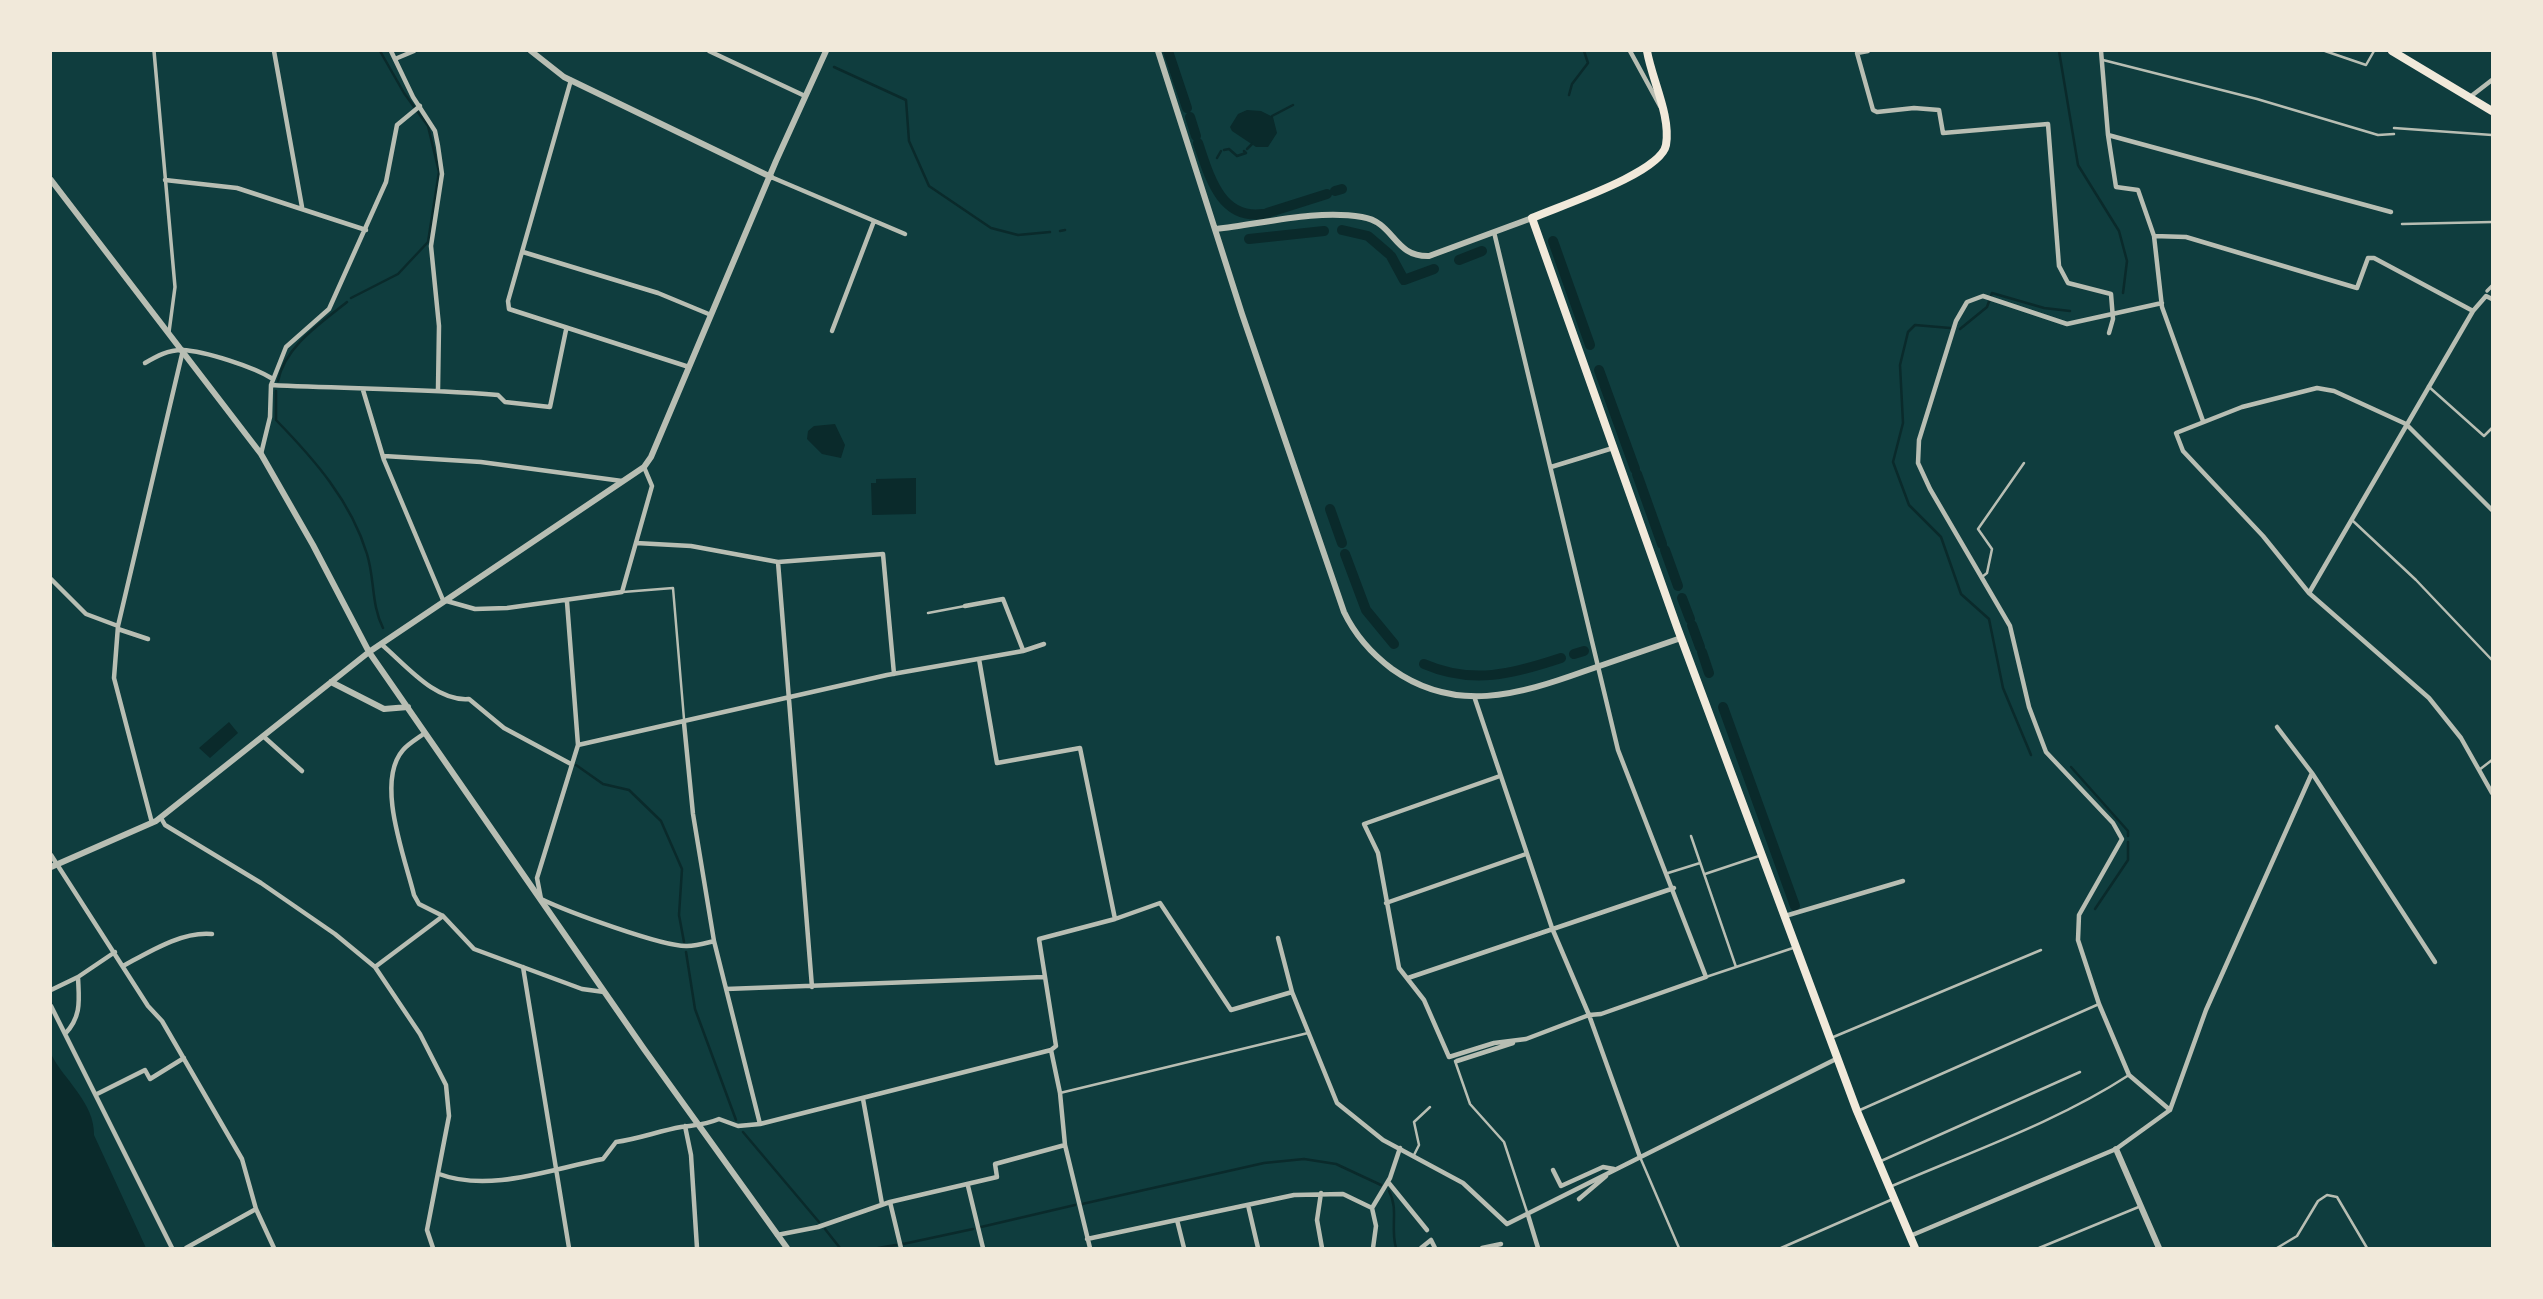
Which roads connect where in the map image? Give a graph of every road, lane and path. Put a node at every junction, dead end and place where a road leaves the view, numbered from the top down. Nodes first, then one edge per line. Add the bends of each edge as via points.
1 (154, 51) edge
2 (274, 51) edge
3 (391, 51) edge
4 (414, 51) edge
5 (531, 51) edge
6 (709, 51) edge
7 (826, 51) edge
8 (1158, 51) edge
9 (1630, 51) edge
10 (1647, 51) edge
11 (1868, 51) edge
12 (2101, 51) edge
13 (2325, 51) edge
14 (2374, 51) edge
15 (2392, 51) edge
16 (395, 59) junction
17 (2102, 60) junction
18 (571, 80) junction
19 (2492, 80) edge
20 (805, 96) junction
21 (2470, 97) junction
22 (420, 106) junction
23 (1662, 110) junction
24 (2492, 111) edge
25 (2394, 128) dead end
26 (2393, 134) dead end
27 (2108, 135) junction
28 (2492, 135) edge
29 (771, 177) junction
30 (51, 180) edge
31 (165, 180) junction
32 (302, 207) junction
33 (2391, 212) dead end
34 (1532, 218) junction
35 (874, 221) junction
36 (2492, 222) edge
37 (2402, 224) dead end
38 (1216, 229) junction
39 (366, 230) junction
40 (1494, 232) junction
41 (905, 234) dead end
42 (2154, 236) junction
43 (523, 252) junction
44 (2492, 286) edge
45 (2487, 291) dead end
46 (2492, 299) edge
47 (2162, 303) junction
48 (2473, 311) junction
49 (2113, 312) junction
50 (712, 315) junction
51 (566, 330) junction
52 (832, 331) dead end
53 (169, 332) junction
54 (2109, 334) dead end
55 (183, 350) junction
56 (145, 363) dead end
57 (689, 367) junction
58 (272, 382) junction
59 (2428, 386) junction
60 (438, 389) junction
61 (363, 390) junction
62 (2203, 421) junction
63 (2406, 424) junction
64 (2492, 428) edge
65 (1614, 449) junction
66 (261, 454) junction
67 (383, 456) junction
68 (2024, 463) dead end
69 (644, 467) junction
70 (1551, 467) junction
71 (626, 482) junction
72 (2492, 510) edge
73 (2353, 521) junction
74 (636, 543) junction
75 (778, 562) junction
76 (1982, 577) junction
77 (51, 579) edge
78 (622, 592) junction
79 (2309, 593) junction
80 (443, 600) junction
81 (568, 601) junction
82 (965, 606) joint
83 (928, 613) dead end
84 (118, 628) junction
85 (1681, 638) junction
86 (148, 639) dead end
87 (381, 644) junction
88 (1044, 644) dead end
89 (1023, 651) junction
90 (369, 652) junction
91 (979, 659) junction
92 (2492, 660) edge
93 (1597, 667) junction
94 (894, 674) junction
95 (331, 682) junction
96 (790, 697) junction
97 (1475, 699) junction
98 (408, 707) junction
99 (684, 723) junction
100 (2277, 727) dead end
101 (426, 732) junction
102 (263, 736) junction
103 (578, 745) junction
104 (2492, 760) edge
105 (572, 764) junction
106 (2479, 770) junction
107 (302, 771) dead end
108 (2312, 773) junction
109 (1500, 776) junction
110 (2492, 793) edge
111 (161, 818) junction
112 (152, 823) junction
113 (1691, 836) dead end
114 (1526, 854) junction
115 (51, 855) edge
116 (1762, 855) junction
117 (1700, 863) junction
118 (54, 866) edge
119 (1668, 873) junction
120 (1704, 874) junction
121 (1903, 881) dead end
122 (1674, 888) junction
123 (541, 899) junction
124 (1386, 903) junction
125 (443, 916) junction
126 (1784, 916) junction
127 (1115, 919) junction
128 (1552, 928) junction
129 (212, 934) dead end
130 (1278, 938) dead end
131 (714, 941) junction
132 (1796, 947) junction
133 (2041, 950) dead end
134 (115, 953) junction
135 (2435, 962) dead end
136 (123, 966) junction
137 (375, 967) junction
138 (523, 967) junction
139 (1736, 967) junction
140 (1044, 976) junction
141 (78, 977) junction
142 (1706, 977) junction
143 (1408, 978) junction
144 (812, 987) junction
145 (726, 989) junction
146 (51, 990) edge
147 (604, 992) junction
148 (1292, 992) junction
149 (2099, 1004) junction
150 (51, 1006) edge
151 (1589, 1015) junction
152 (1308, 1033) junction
153 (65, 1034) junction
154 (1830, 1038) junction
155 (1526, 1039) junction
156 (1051, 1050) junction
157 (184, 1058) junction
158 (1837, 1059) junction
159 (1457, 1060) joint
160 (2080, 1072) dead end
161 (2129, 1075) junction
162 (1060, 1093) junction
163 (97, 1094) junction
164 (863, 1099) junction
165 (1430, 1107) dead end
166 (2170, 1110) junction
167 (1857, 1111) junction
168 (760, 1124) junction
169 (685, 1126) junction
170 (699, 1127) junction
171 (1065, 1145) junction
172 (1400, 1148) junction
173 (2116, 1149) junction
174 (1413, 1156) junction
175 (1640, 1157) junction
176 (1877, 1163) junction
177 (554, 1168) junction
178 (1615, 1169) junction
179 (1553, 1170) dead end
180 (439, 1174) junction
181 (1388, 1182) junction
182 (968, 1186) junction
183 (1888, 1188) junction
184 (1321, 1193) junction
185 (1579, 1199) dead end
186 (1893, 1199) junction
187 (890, 1202) junction
188 (883, 1204) junction
189 (1248, 1205) junction
190 (2140, 1206) junction
191 (1372, 1208) junction
192 (256, 1209) junction
193 (1527, 1215) junction
194 (1177, 1220) junction
195 (1427, 1230) dead end
196 (778, 1235) junction
197 (1909, 1236) junction
198 (1087, 1239) junction
199 (1500, 1244) dead end
200 (172, 1248) edge
201 (186, 1248) edge
202 (274, 1248) edge
203 (433, 1248) edge
204 (569, 1248) edge
205 (697, 1248) edge
206 (787, 1248) edge
207 (901, 1248) edge
208 (983, 1248) edge
209 (1090, 1248) edge
210 (1184, 1248) edge
211 (1258, 1248) edge
212 (1322, 1248) edge
213 (1373, 1248) edge
214 (1421, 1248) edge
215 (1436, 1248) edge
216 (1482, 1248) edge
217 (1538, 1248) edge
218 (1679, 1248) edge
219 (1781, 1248) edge
220 (1915, 1248) edge
221 (2039, 1248) edge
222 (2159, 1248) edge
223 (2277, 1248) edge
224 (2367, 1248) edge

1 - 31 street
2 - 32 street
3 - 16 street
4 - 16 street
5 - 18 street
6 - 20 street
7 - 20 street
8 - 38 street
9 - 23 street
10 - 23 main road
11 - 49 street via 1857,53 1873,110 1939,110 1943,133 2048,124 2059,266 2068,283 2111,294
12 - 17 street
13 - 14 lane via 2366,65
15 - 21 main road
16 - 22 street
17 - 26 lane via 2378,135
17 - 27 street
18 - 29 street
18 - 43 street
19 - 21 street
20 - 29 street
21 - 24 main road
22 - 39 street via 397,125 386,182
22 - 60 street via 435,131 442,174 431,246 439,326
23 - 34 main road via 1666,147 1656,162
25 - 28 lane
27 - 33 street
27 - 42 street via 2116,187 2138,190
29 - 35 street
29 - 50 street
30 - 53 street
31 - 32 street via 237,188
31 - 53 street via 175,288
32 - 39 street
34 - 40 street
34 - 65 main road
35 - 41 street
35 - 52 street
36 - 37 lane
38 - 40 street via 1330,216 1363,217 1377,221 1400,246 1417,256 1429,256
38 - 97 street via 1351,627 1373,653 1409,680 1444,694
39 - 58 street via 329,309 286,346
40 - 70 street
42 - 47 street
42 - 48 street via 2186,237 2357,288 2368,258 2374,258
43 - 50 street via 659,293
43 - 51 street via 509,309
44 - 45 street
46 - 48 street via 2486,296
47 - 49 street
47 - 62 street
48 - 59 street
49 - 54 street
49 - 76 street via 2067,324 1987,298 1967,302 1956,321 1920,440 1918,463
50 - 57 street
51 - 57 street
51 - 60 street via 550,407 505,402 498,395
53 - 55 street
55 - 56 street via 166,352
55 - 58 street via 240,365
55 - 66 street
55 - 84 street
57 - 69 street
58 - 61 street
58 - 66 street
59 - 63 street
59 - 64 lane via 2474,431 2484,436
60 - 61 street
61 - 67 street
62 - 63 street via 2317,388
62 - 79 street via 2176,433 2183,451
63 - 72 street
63 - 73 street
65 - 70 street
65 - 85 main road
66 - 90 street
67 - 71 street via 481,462
67 - 80 street
68 - 76 lane via 1978,528 1992,549
69 - 71 street
69 - 74 street via 652,486
70 - 93 street
71 - 80 street
73 - 79 street
73 - 92 lane
74 - 75 street via 691,546
74 - 78 street
75 - 94 street via 883,554
75 - 96 street
76 - 149 street via 2010,626 2029,707 2046,752 2113,823 2122,839 2079,915 2078,940
77 - 84 street via 86,614
78 - 81 street
78 - 99 lane via 673,588
79 - 106 street via 2429,698
80 - 81 street via 475,609
80 - 87 street
81 - 103 street
82 - 83 lane
82 - 89 street via 1003,598
84 - 86 street
84 - 112 street via 114,678
85 - 93 street
85 - 116 main road
87 - 90 street
87 - 105 street via 437,691 469,699 503,728
88 - 89 street
89 - 91 street
90 - 95 street
90 - 98 street
91 - 94 street
91 - 127 street via 997,764 1080,748
93 - 97 street via 1520,693
93 - 119 street via 1618,750
94 - 96 street
95 - 98 street via 384,709
95 - 102 street
96 - 99 street
96 - 144 street
97 - 109 street
98 - 101 street
99 - 103 street
99 - 131 street
100 - 108 street
101 - 123 street
101 - 125 street via 402,751 390,778 414,895 419,904
102 - 107 street
102 - 111 street
103 - 105 street
104 - 106 lane
105 - 123 street via 537,878
106 - 110 street
108 - 135 street
108 - 166 street via 2206,1010
109 - 114 street
109 - 124 street via 1364,824 1378,853
111 - 112 street
111 - 137 street via 165,825 287,900
112 - 118 street
113 - 117 lane
114 - 124 street
114 - 128 street
115 - 118 street
116 - 120 lane
116 - 126 main road
117 - 119 lane
117 - 120 lane
118 - 134 street
119 - 122 street
120 - 139 lane
121 - 126 street
122 - 128 street
122 - 142 street
123 - 131 street via 662,942 686,947
123 - 147 street
124 - 143 street via 1399,968
125 - 137 street
125 - 138 street via 474,950
126 - 132 main road
127 - 140 street via 1039,939
127 - 148 street via 1160,903 1231,1010
128 - 143 street
128 - 151 street
129 - 136 street via 199,932 160,945
130 - 148 street
131 - 145 street
132 - 139 lane
132 - 154 main road
133 - 154 lane
134 - 136 street
134 - 141 street
136 - 157 street
137 - 180 street via 420,1034 446,1085 449,1116
138 - 147 street via 582,989
138 - 177 street
139 - 142 lane
140 - 144 street
140 - 156 street via 1056,1046
141 - 146 street
141 - 153 street via 77,1016
142 - 151 street
143 - 155 street via 1424,1000 1449,1057
144 - 145 street
145 - 168 street
147 - 170 street
148 - 152 street
149 - 161 street
149 - 167 lane
150 - 153 street
151 - 155 street
151 - 175 street
152 - 162 lane
152 - 172 street via 1337,1103
153 - 163 street
154 - 158 main road
155 - 159 street
156 - 162 street
156 - 164 street
157 - 163 street via 150,1079 145,1070
157 - 192 street via 242,1159
158 - 167 main road
158 - 175 street
159 - 193 lane via 1470,1104 1504,1142
160 - 176 lane
161 - 166 street
161 - 183 lane
162 - 171 street
163 - 200 street
164 - 168 street
164 - 188 street
165 - 174 lane via 1414,1122 1419,1144
166 - 173 street
167 - 176 main road
168 - 170 street via 738,1126 719,1119
169 - 170 street
169 - 177 street via 616,1142 603,1159
169 - 205 street
170 - 196 street
171 - 182 street via 995,1164 997,1177 970,1181
171 - 198 street
172 - 174 street
172 - 181 street
173 - 190 street
173 - 197 street
174 - 193 street via 1463,1183 1507,1224
175 - 178 street
175 - 218 lane
176 - 183 main road
177 - 180 street via 473,1183
177 - 204 street
178 - 179 street via 1603,1167 1561,1186
178 - 185 street
178 - 193 street
180 - 203 street via 427,1230
181 - 191 street
181 - 195 street
182 - 187 street
182 - 208 street
183 - 186 main road
184 - 189 street
184 - 191 street via 1343,1194
184 - 212 street via 1317,1220
186 - 197 main road
186 - 219 lane
187 - 188 street
187 - 207 street
188 - 196 street via 818,1227
189 - 194 street
189 - 211 street
190 - 221 lane
190 - 222 street
191 - 213 street via 1376,1226
192 - 201 street
192 - 202 street
193 - 217 street
194 - 198 street
194 - 210 street
196 - 206 street
197 - 220 main road
198 - 209 street
199 - 216 street
214 - 215 street via 1431,1240
223 - 224 lane via 2297,1236 2318,1200 2327,1195 2337,1197

